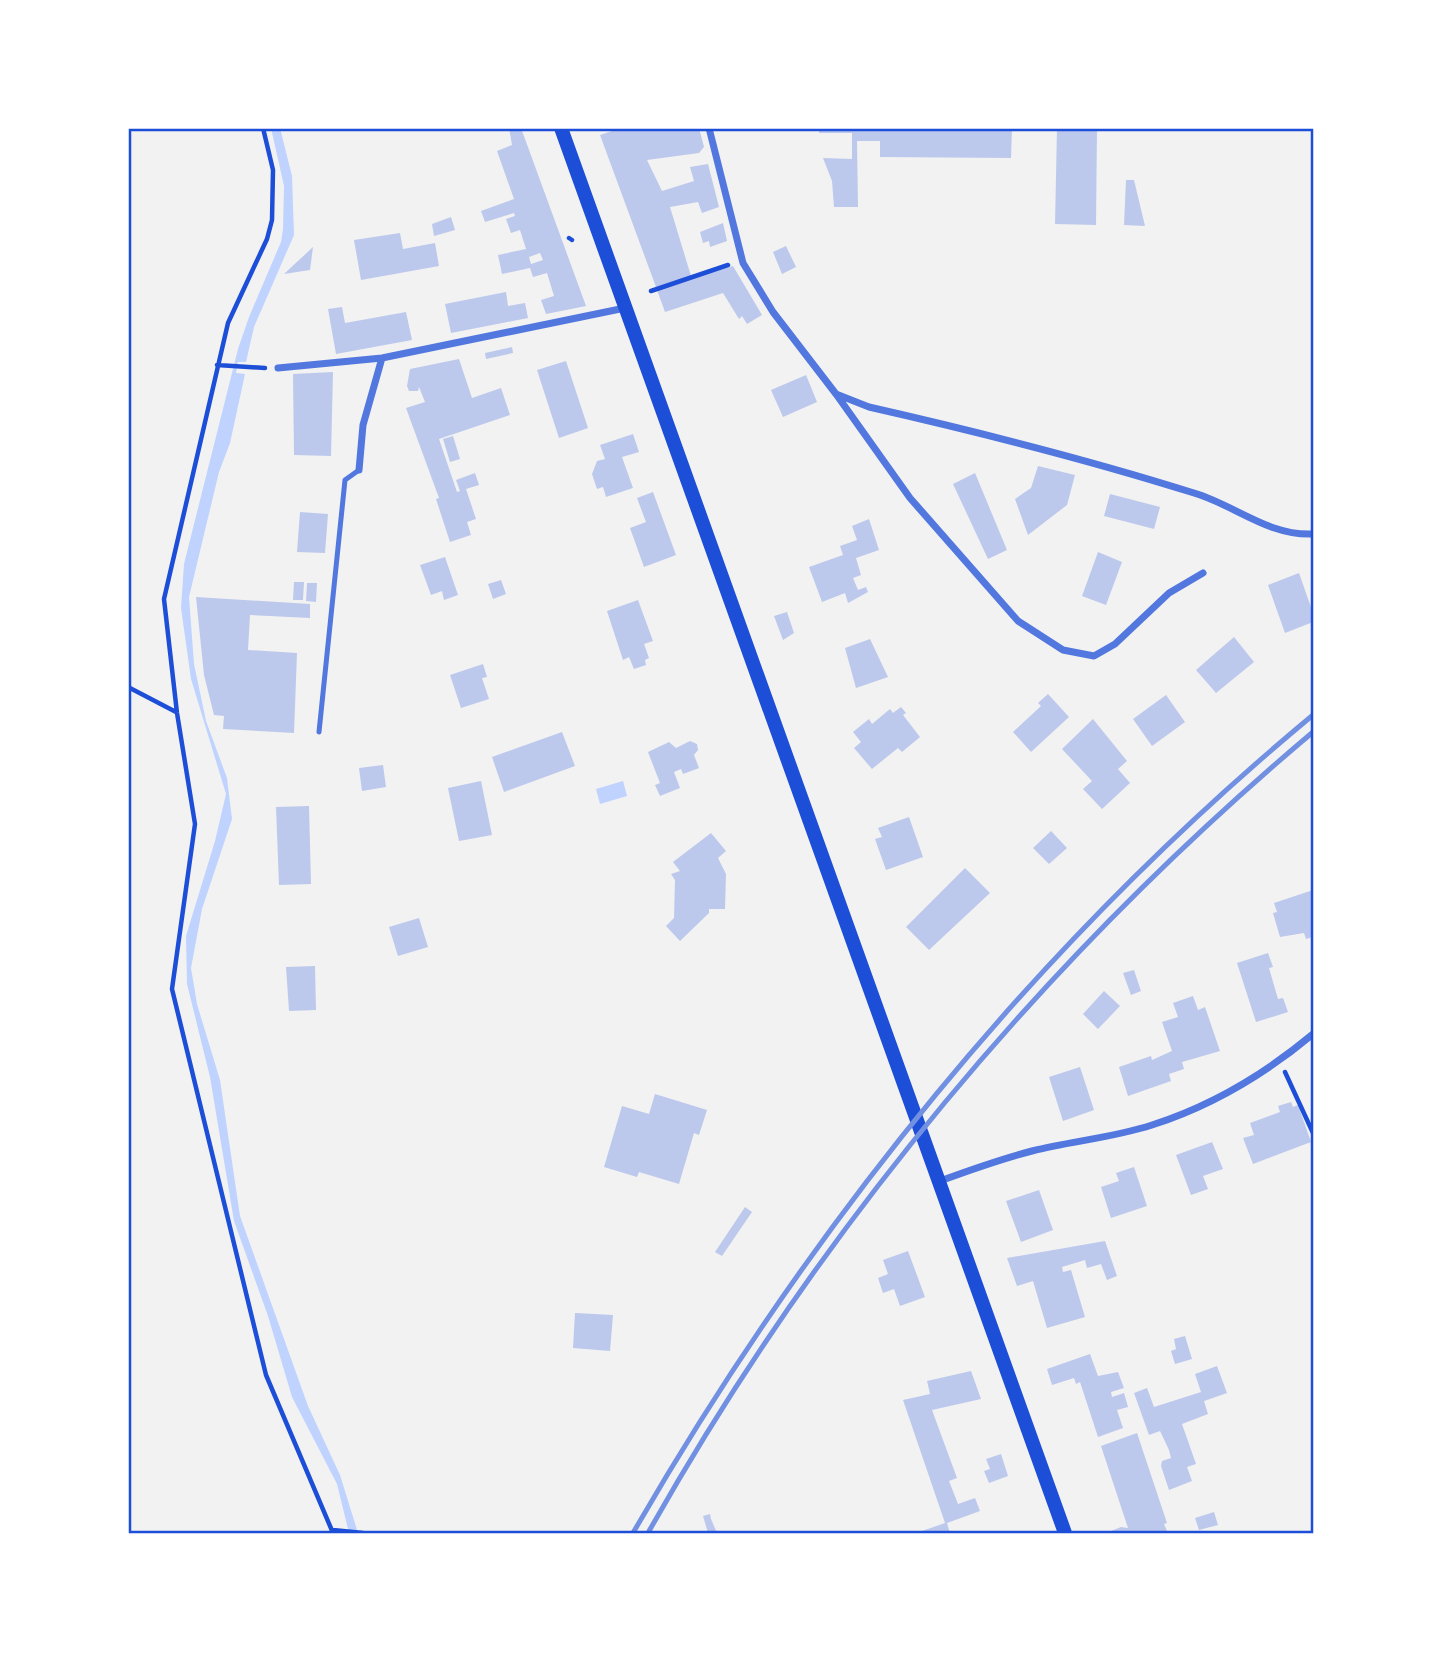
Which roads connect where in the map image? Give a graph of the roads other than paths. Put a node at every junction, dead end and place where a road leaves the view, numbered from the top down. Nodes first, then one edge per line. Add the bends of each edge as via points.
1 (561, 128) edge
2 (709, 128) edge
3 (626, 308) junction
4 (382, 358) junction
5 (278, 369) dead end
6 (836, 394) junction
7 (359, 470) joint
8 (1313, 534) edge
9 (1203, 573) dead end
10 (319, 732) dead end
11 (1313, 1034) edge
12 (940, 1181) junction
13 (1065, 1533) edge

1 - 3 main road
2 - 6 street via 742,260 773,312
3 - 4 street
3 - 12 main road
4 - 5 street
4 - 7 street via 363,425
6 - 8 street via 869,407 1073,455 1200,495 1276,530
6 - 9 street via 948,544 1018,621 1063,650 1094,656 1115,645 1169,593
7 - 10 lane via 345,480
11 - 12 street via 1280,1061 1204,1104 1152,1125 1031,1151
12 - 13 main road

